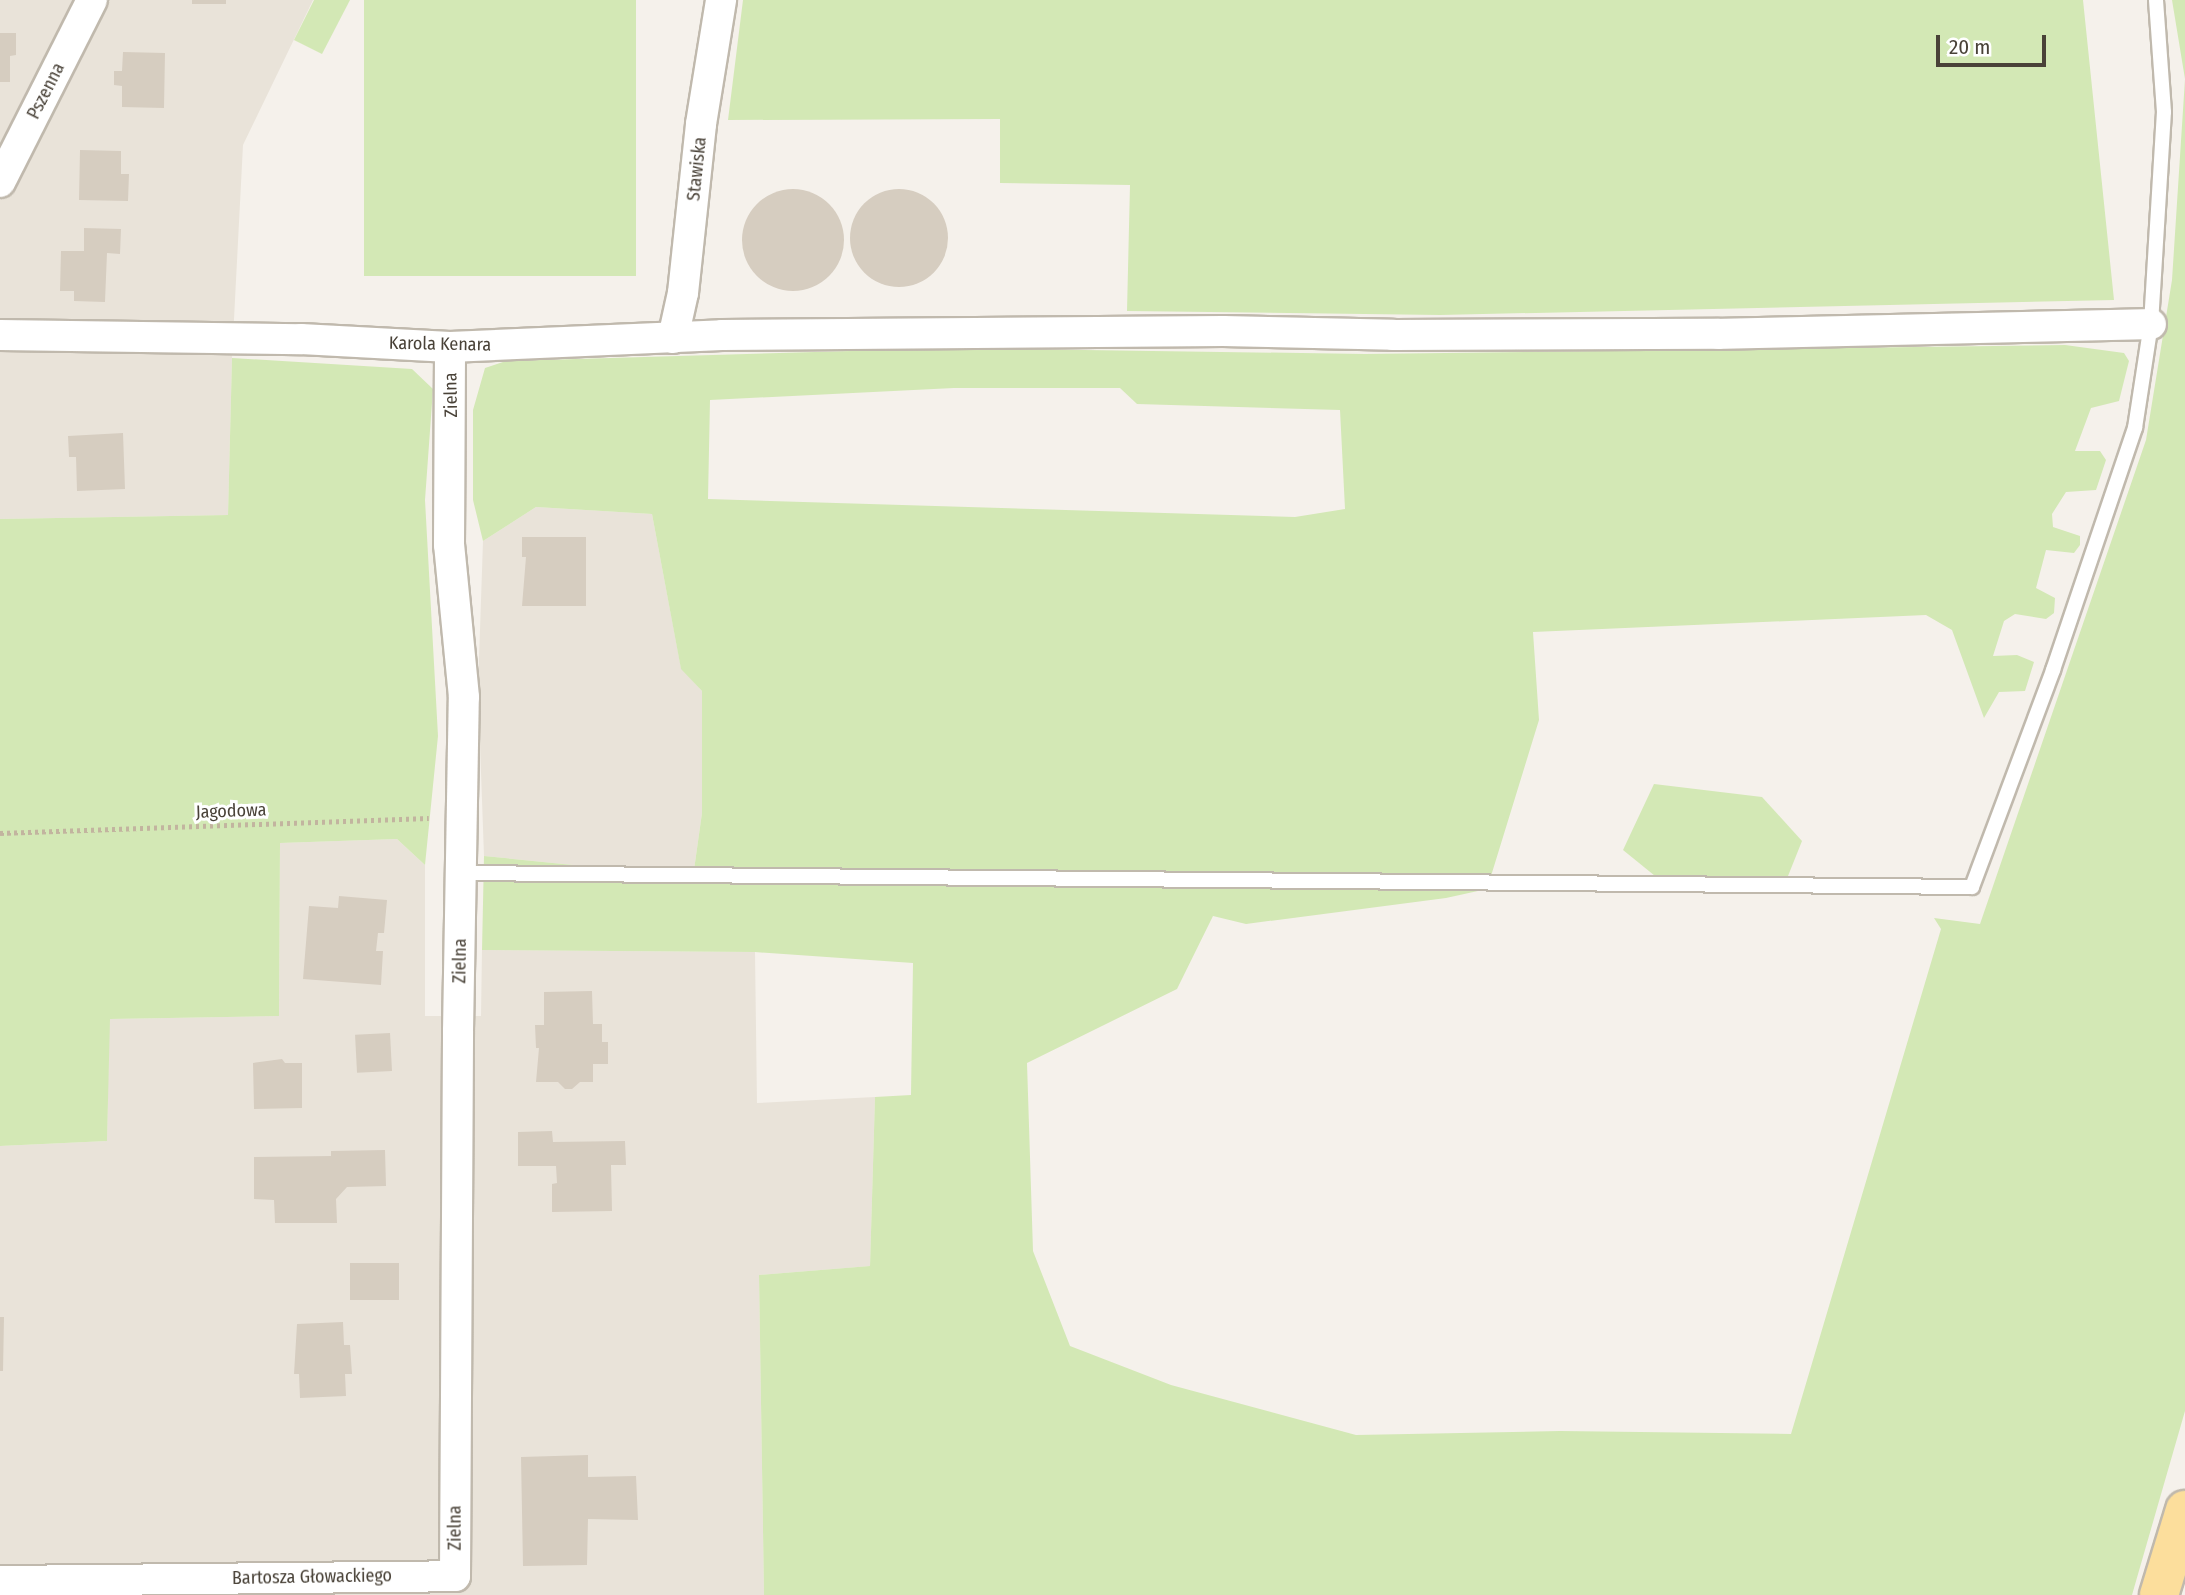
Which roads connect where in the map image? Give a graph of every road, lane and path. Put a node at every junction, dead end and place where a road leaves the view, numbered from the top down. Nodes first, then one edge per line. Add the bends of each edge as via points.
1 (92, 0) edge
2 (721, 0) edge
3 (2156, 0) edge
4 (0, 182) edge
5 (2151, 324) junction
6 (0, 335) edge
7 (673, 338) junction
8 (450, 347) junction
9 (463, 817) junction
10 (0, 833) edge
11 (461, 873) junction
12 (2185, 1510) edge
13 (455, 1576) joint
14 (0, 1581) edge
15 (2159, 1595) edge

1 - 4 street, Pszenna
2 - 7 street, Stawiska via 701,124 683,293
3 - 5 lane via 2164,112
5 - 7 street, Karola Kenara via 1718,334 1209,331
5 - 11 lane via 2135,428 2044,696 1972,887
6 - 8 street, Karola Kenara via 301,339
7 - 8 street, Karola Kenara
8 - 9 street, Zielna via 449,545 464,697
9 - 10 path, Jagodowa
9 - 11 street, Zielna
11 - 13 street, Zielna
12 - 15 main road
13 - 14 street, Bartosza Głowackiego

